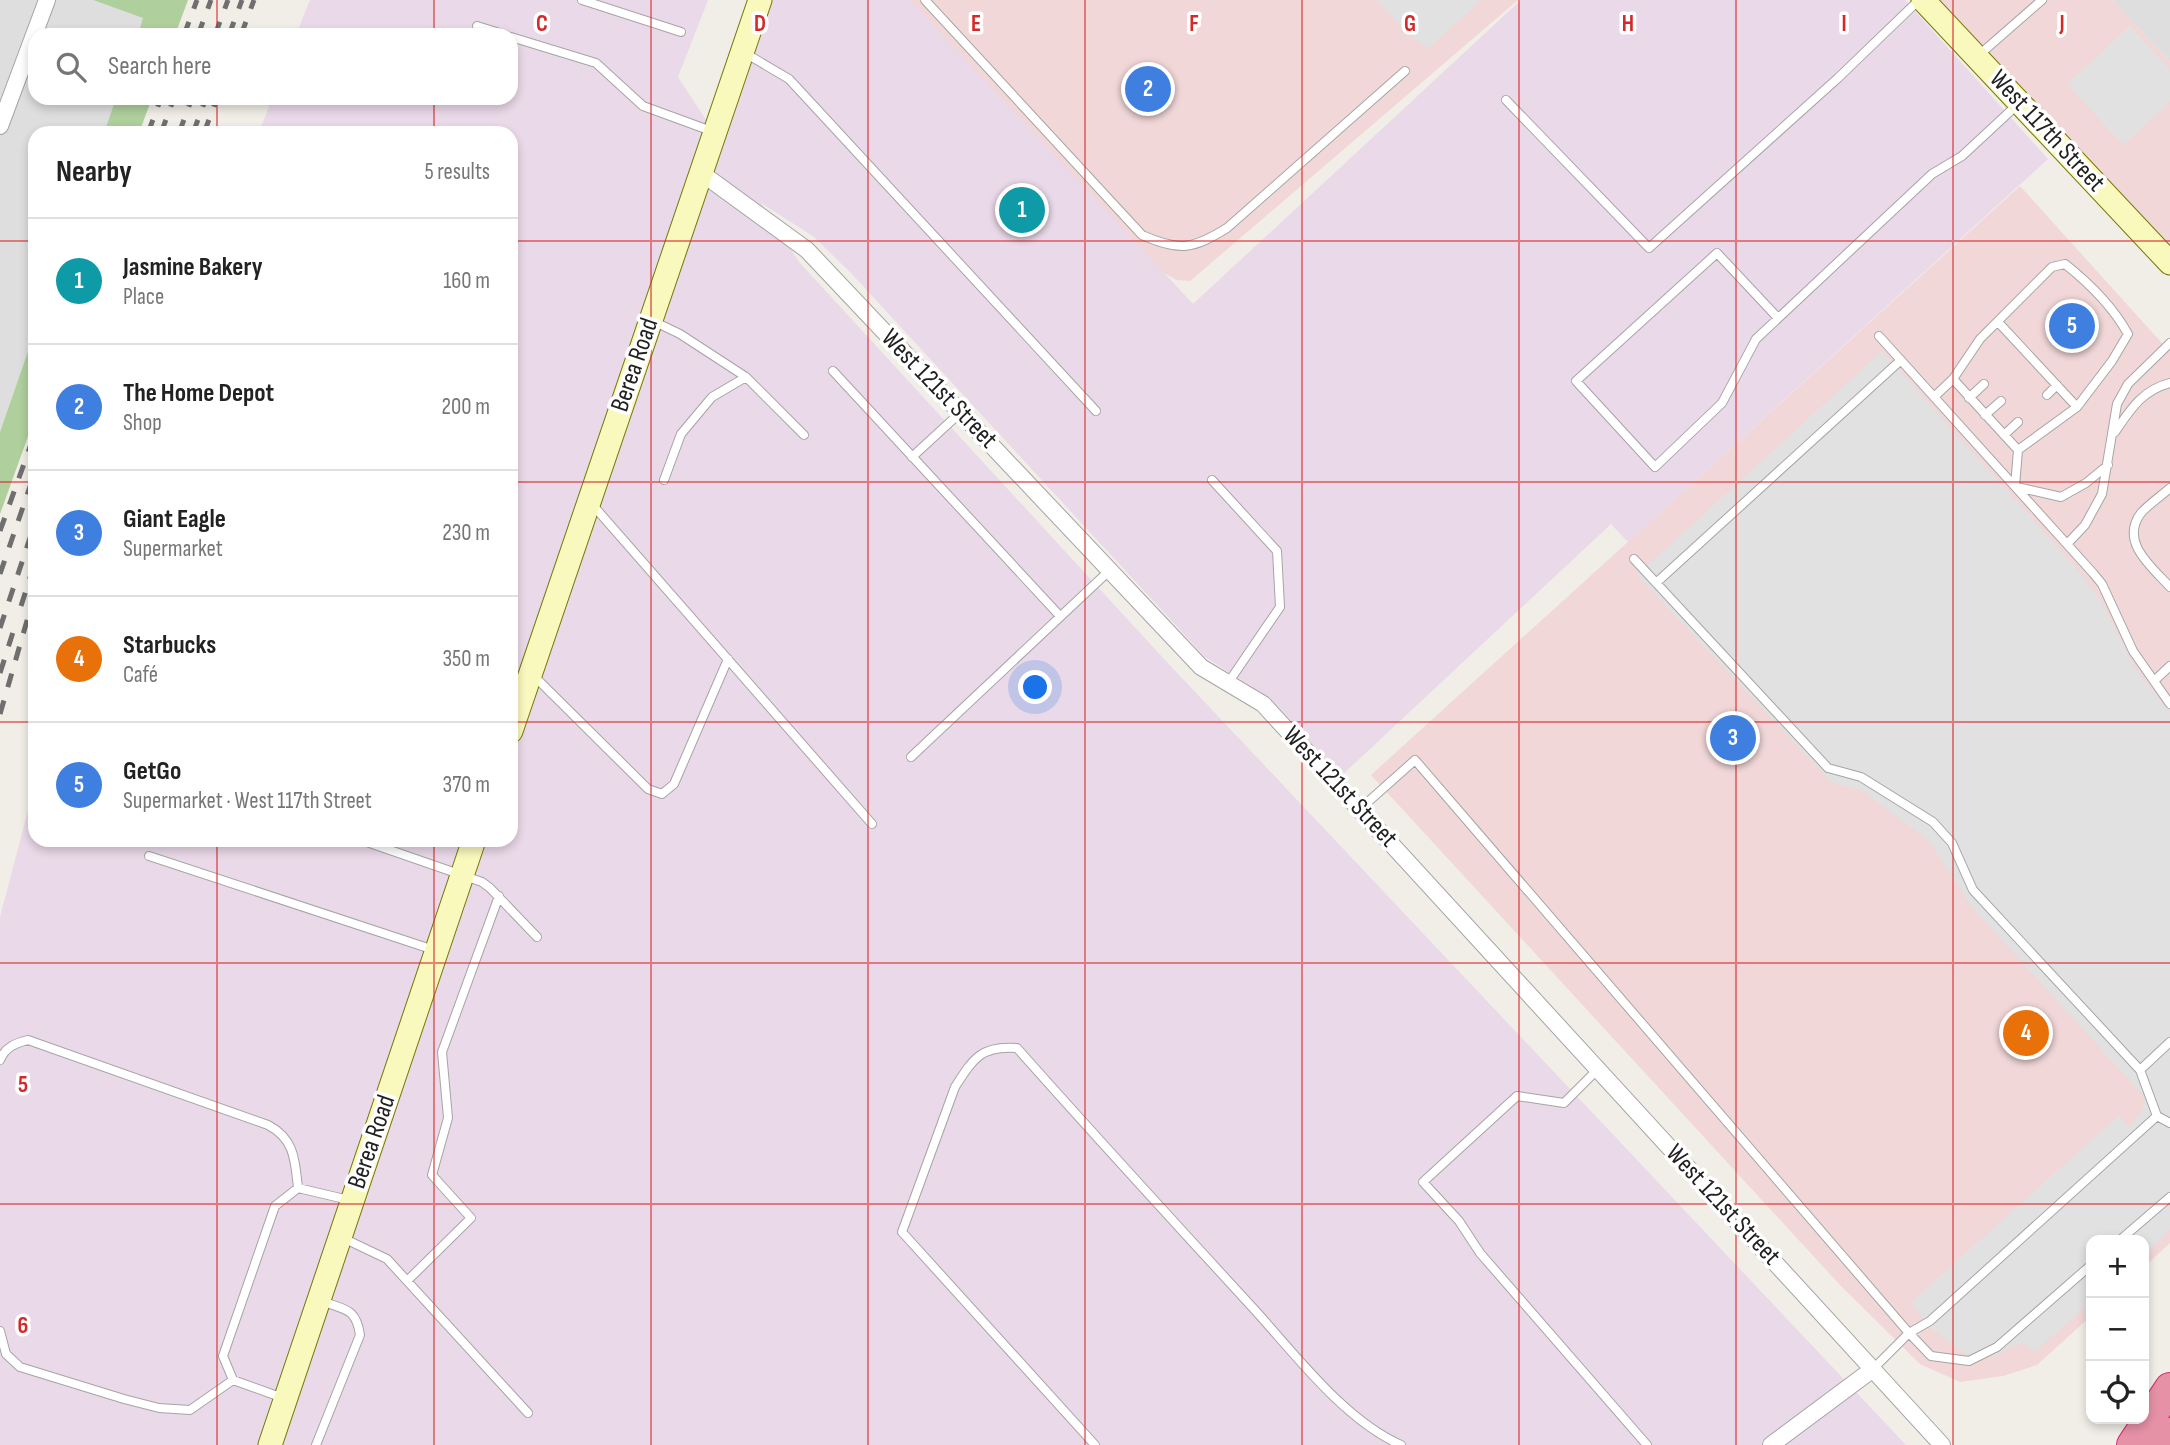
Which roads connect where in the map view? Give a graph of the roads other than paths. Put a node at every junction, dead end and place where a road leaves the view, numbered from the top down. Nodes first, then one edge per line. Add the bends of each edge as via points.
1 (47, 0) edge
2 (582, 0) edge
3 (760, 0) edge
4 (925, 0) edge
5 (1921, 0) edge
6 (2042, 0) edge
7 (477, 26) dead end
8 (37, 28) edge
9 (483, 28) edge
10 (681, 32) dead end
11 (518, 39) edge
12 (28, 51) edge
13 (742, 52) junction
14 (1977, 57) junction
15 (1405, 71) dead end
16 (1506, 100) dead end
17 (2020, 102) junction
18 (0, 126) edge
19 (714, 132) junction
20 (700, 172) junction
21 (2170, 262) edge
22 (1778, 318) junction
23 (650, 320) junction
24 (1998, 322) junction
25 (1879, 336) dead end
26 (2170, 343) edge
27 (2023, 349) junction
28 (2014, 357) dead end
29 (1901, 360) junction
30 (2039, 366) junction
31 (833, 371) dead end
32 (2031, 374) dead end
33 (746, 377) junction
34 (1953, 379) junction
35 (2170, 383) edge
36 (1984, 384) dead end
37 (2057, 385) junction
38 (2047, 395) dead end
39 (1934, 397) junction
40 (1969, 398) junction
41 (2001, 401) dead end
42 (2077, 407) junction
43 (1096, 411) dead end
44 (961, 412) junction
45 (1986, 415) junction
46 (2018, 422) dead end
47 (2113, 434) junction
48 (804, 435) dead end
49 (2004, 435) junction
50 (2018, 450) junction
51 (912, 457) junction
52 (2108, 466) junction
53 (664, 480) dead end
54 (1212, 480) dead end
55 (2015, 486) junction
56 (2170, 488) edge
57 (589, 501) junction
58 (2068, 543) junction
59 (1634, 559) dead end
60 (1110, 570) junction
61 (1656, 583) junction
62 (2170, 587) edge
63 (1060, 616) junction
64 (728, 659) junction
65 (2170, 666) edge
66 (530, 673) junction
67 (2154, 681) junction
68 (1228, 683) junction
69 (2170, 704) edge
70 (518, 710) edge
71 (911, 757) dead end
72 (1360, 809) junction
73 (872, 824) dead end
74 (381, 847) edge
75 (472, 847) edge
76 (149, 856) dead end
77 (462, 875) junction
78 (499, 897) junction
79 (537, 937) dead end
80 (437, 951) junction
81 (2170, 1042) edge
82 (0, 1060) edge
83 (1598, 1069) junction
84 (2140, 1070) junction
85 (2157, 1116) junction
86 (2170, 1123) edge
87 (298, 1188) junction
88 (2170, 1197) edge
89 (352, 1201) junction
90 (2126, 1235) edge
91 (340, 1237) junction
92 (2086, 1269) edge
93 (407, 1281) junction
94 (319, 1300) junction
95 (0, 1331) edge
96 (1909, 1333) junction
97 (1873, 1369) junction
98 (233, 1380) junction
99 (2170, 1388) edge
100 (285, 1399) junction
101 (528, 1413) dead end
102 (2170, 1433) edge
103 (270, 1445) edge
104 (316, 1445) edge
105 (1095, 1445) edge
106 (1401, 1445) edge
107 (1647, 1445) edge
108 (1771, 1445) edge
109 (1942, 1445) edge
110 (2132, 1445) edge
111 (2160, 1445) edge

1 - 8 street
2 - 10 lane
3 - 13 main road, Berea Road
4 - 15 lane via 1142,235 1169,245 1199,244 1227,228
5 - 14 main road, West 117th Street
5 - 16 lane via 1649,248
6 - 14 lane
7 - 9 lane
11 - 19 lane via 596,63 643,106
12 - 18 street
13 - 19 main road, Berea Road
13 - 43 lane via 789,79
14 - 17 main road, West 117th Street
17 - 21 main road, West 117th Street
17 - 22 lane via 1962,156 1932,174
19 - 20 main road, Berea Road
20 - 23 main road, Berea Road
20 - 44 street, West 121st Street via 807,250
22 - 22 lane via 1756,339 1722,403 1655,467 1576,382 1717,253
23 - 33 lane
23 - 57 main road, Berea Road
24 - 27 lane
24 - 34 lane
24 - 42 lane via 2052,267 2065,264 2080,276 2128,334
25 - 29 lane
26 - 47 lane via 2128,384 2117,404
27 - 28 lane
27 - 30 lane
29 - 39 lane
29 - 61 lane
30 - 32 lane
30 - 37 lane
31 - 51 lane
33 - 48 lane
33 - 53 lane via 712,397 681,434
34 - 39 lane
34 - 40 lane
35 - 47 lane via 2136,401
36 - 40 lane
37 - 38 lane
37 - 42 lane
39 - 55 lane
40 - 45 lane
41 - 45 lane
42 - 50 lane
44 - 51 lane
44 - 60 street, West 121st Street
45 - 49 lane
46 - 49 lane
47 - 52 lane
49 - 50 lane
50 - 55 lane
51 - 63 lane
52 - 55 lane via 2061,497
52 - 58 lane via 2097,505
54 - 68 lane via 1277,551 1280,607
55 - 58 lane
56 - 62 lane via 2141,514 2134,527 2134,541
57 - 64 lane
57 - 66 main road, Berea Road
58 - 67 lane via 2102,584 2133,651
59 - 61 lane
60 - 63 lane
60 - 68 street, West 121st Street via 1201,667
61 - 84 lane via 1828,768 1861,778 1933,822 1952,843 1973,890
63 - 71 lane
64 - 66 lane via 674,784 662,794 648,789
64 - 73 lane
65 - 67 lane
66 - 70 main road, Berea Road
67 - 69 lane
68 - 72 street, West 121st Street via 1263,704
72 - 83 street, West 121st Street
72 - 96 lane via 1415,760
74 - 77 lane
75 - 77 main road, Berea Road
76 - 80 lane
77 - 78 lane via 482,882
77 - 80 main road, Berea Road
78 - 79 lane
78 - 93 lane via 442,1052 448,1118 432,1175 471,1218
80 - 89 main road, Berea Road
81 - 84 lane
82 - 87 lane via 14,1044 28,1040 268,1125 282,1132 295,1155
83 - 97 street, West 121st Street
83 - 107 lane via 1564,1103 1517,1097 1423,1182
84 - 85 lane
85 - 86 lane
85 - 96 lane via 1930,1321
87 - 89 lane
87 - 98 lane via 275,1206 223,1356
88 - 90 lane
89 - 91 main road, Berea Road
91 - 93 lane via 387,1259
91 - 94 main road, Berea Road
92 - 96 lane via 1997,1348 1969,1360 1931,1356
93 - 101 lane
94 - 100 main road, Berea Road
94 - 104 lane via 351,1311 360,1335
95 - 98 lane via 6,1354 20,1367 159,1408 190,1410
96 - 97 lane
97 - 108 street
97 - 109 street, West 121st Street
98 - 100 lane
99 - 110 highway
100 - 103 main road, Berea Road
102 - 111 highway
105 - 106 lane via 902,1232 955,1087 981,1053 997,1046 1017,1048 1333,1394 1377,1433

